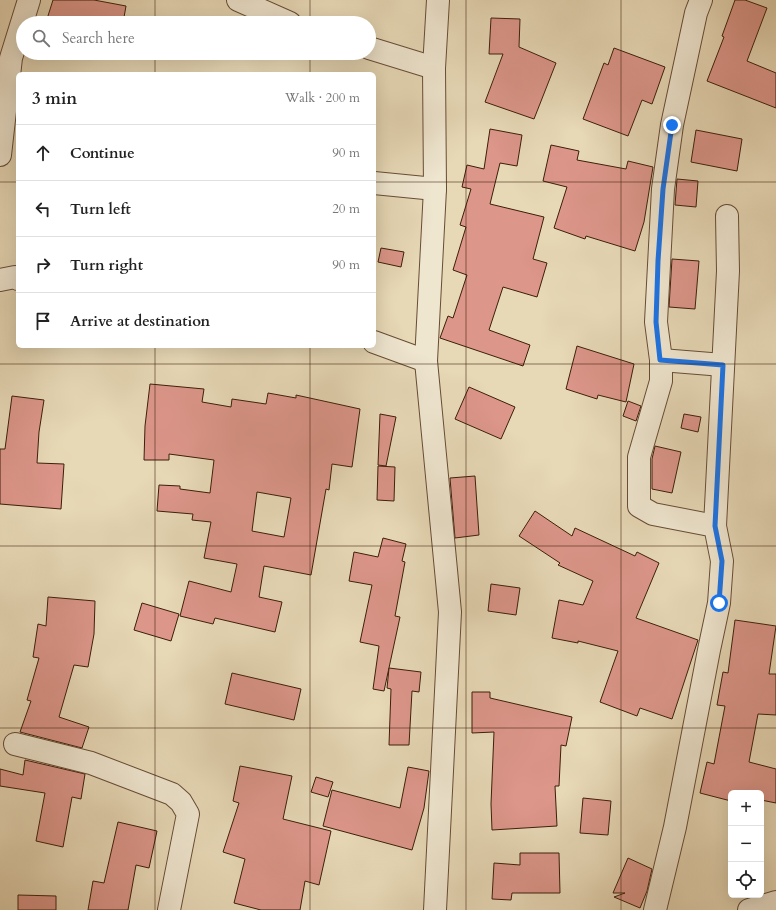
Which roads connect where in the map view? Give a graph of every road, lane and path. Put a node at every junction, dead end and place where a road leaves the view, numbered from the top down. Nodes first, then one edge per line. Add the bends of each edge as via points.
1 (29, 0) edge
2 (238, 0) edge
3 (438, 0) edge
4 (701, 0) edge
5 (24, 16) edge
6 (274, 16) edge
7 (16, 42) edge
8 (376, 50) edge
9 (434, 68) junction
10 (0, 155) edge
11 (376, 183) edge
12 (435, 188) junction
13 (727, 216) dead end
14 (16, 278) edge
15 (0, 280) edge
16 (376, 343) edge
17 (660, 360) junction
18 (426, 361) junction
19 (723, 365) junction
20 (715, 526) junction
21 (15, 744) dead end
22 (776, 902) edge
23 (169, 910) edge
24 (435, 910) edge
25 (655, 910) edge
26 (749, 910) edge

1 - 5 street
2 - 6 street
3 - 9 street
4 - 17 street via 672,125 663,189 656,322
7 - 10 street via 11,58
8 - 9 street
9 - 12 street
11 - 12 street
12 - 18 street
13 - 19 street via 728,271
14 - 15 street
16 - 18 street
17 - 19 street
17 - 20 street via 661,380 638,457 639,506 653,514
18 - 24 street via 450,612
19 - 20 street
20 - 25 street via 722,561 719,603 675,827
21 - 23 street via 91,763 172,794 181,802 188,814
22 - 26 street

